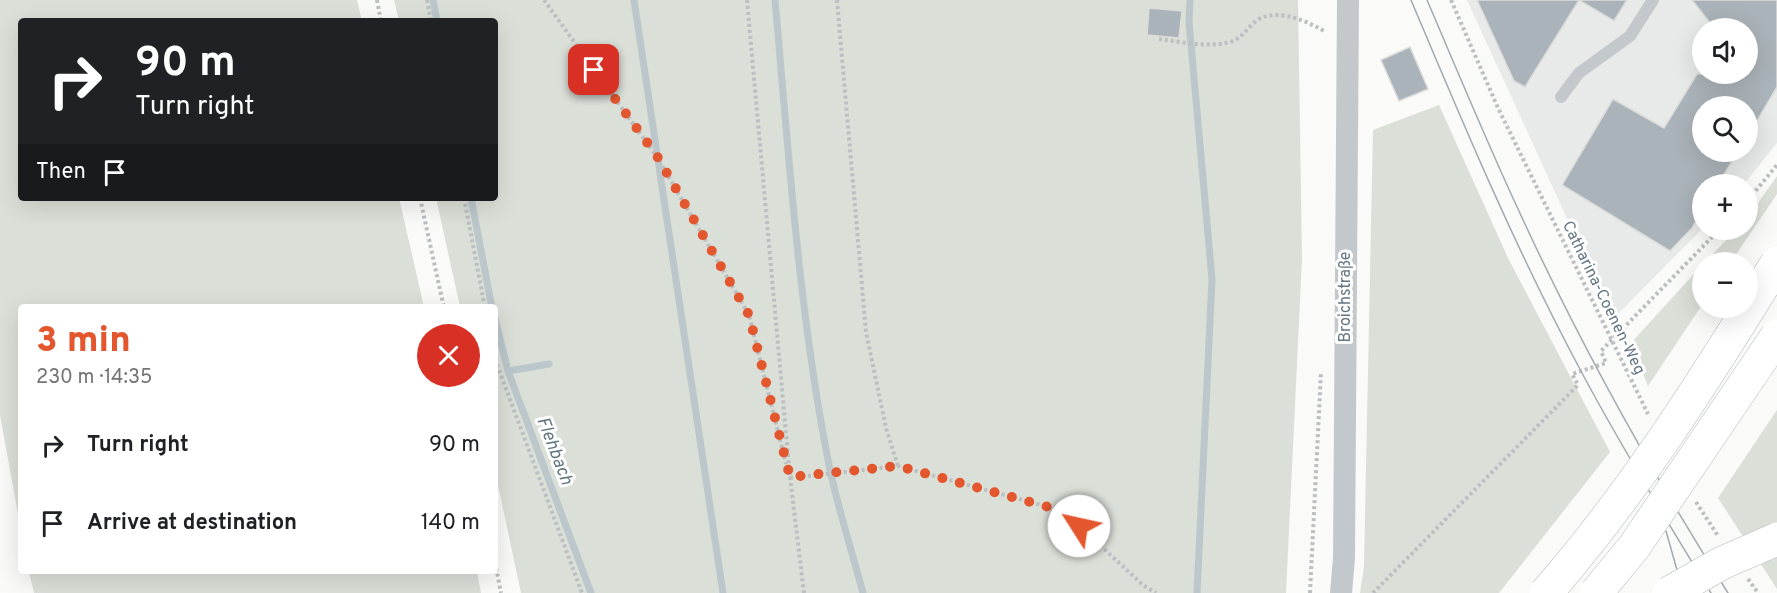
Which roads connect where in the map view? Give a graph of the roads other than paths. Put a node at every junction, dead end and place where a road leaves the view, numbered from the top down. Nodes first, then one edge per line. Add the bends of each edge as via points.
1 (1347, 0) edge
2 (1653, 0) edge
3 (1561, 97) dead end
4 (1777, 263) edge
5 (1777, 336) edge
6 (1777, 539) edge
7 (1341, 593) edge
8 (1546, 593) edge
9 (1596, 593) edge
10 (1669, 593) edge

1 - 7 street, Broichstraße
2 - 3 lane via 1630,36 1579,73
4 - 8 main road, bridge via 1654,455
5 - 9 main road, bridge via 1660,511
6 - 10 main road, bridge via 1722,562

